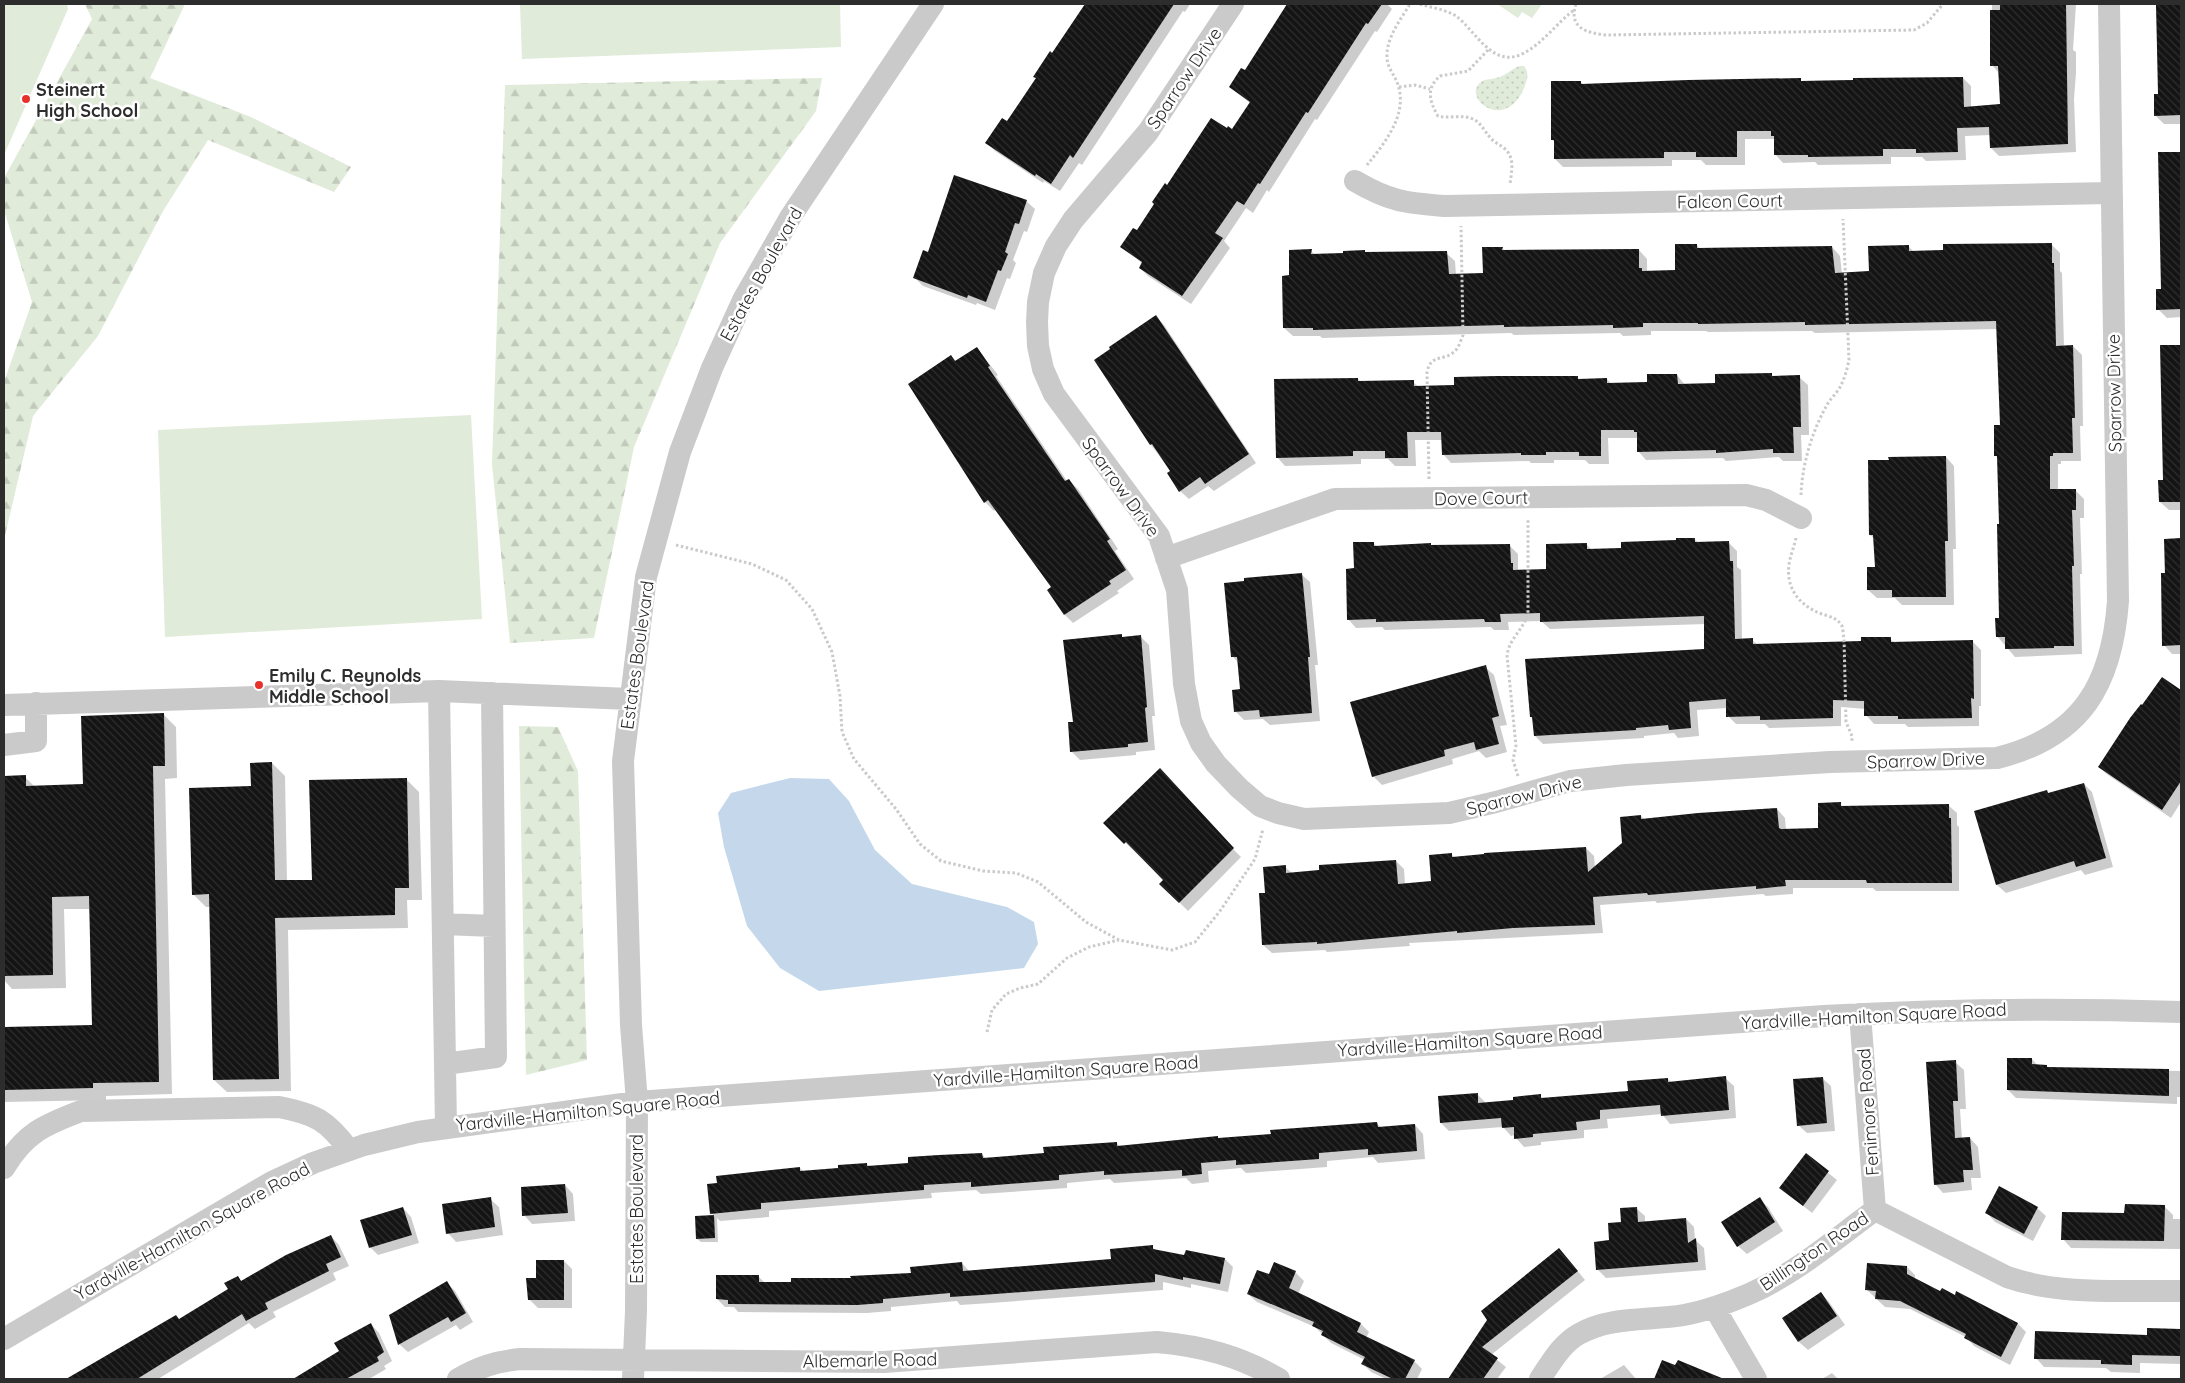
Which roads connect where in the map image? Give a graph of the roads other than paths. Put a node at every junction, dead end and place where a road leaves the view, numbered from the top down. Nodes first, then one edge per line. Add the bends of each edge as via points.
1 (933, 4) edge
2 (1233, 4) edge
3 (2109, 4) edge
4 (1354, 181) road end
5 (2111, 193) junction
6 (1801, 518) road end
7 (1166, 558) junction
8 (439, 691) junction
9 (492, 693) junction
10 (630, 699) junction
11 (36, 703) junction
12 (4, 705) edge
13 (4, 745) edge
14 (443, 924) junction
15 (494, 926) junction
16 (2181, 1012) edge
17 (1860, 1014) junction
18 (445, 1064) junction
19 (637, 1102) junction
20 (446, 1128) junction
21 (348, 1150) junction
22 (4, 1168) edge
23 (1876, 1210) junction
24 (2181, 1291) edge
25 (1714, 1307) junction
26 (4, 1339) edge
27 (634, 1370) edge
28 (458, 1379) edge
29 (1279, 1379) edge
30 (1540, 1379) edge
31 (1756, 1379) edge

1 - 10 street, Estates Boulevard via 791,216 743,300 712,368 680,452 646,577
2 - 7 street, Sparrow Drive via 1148,132 1072,220 1044,273 1038,302 1038,346 1043,369 1054,394 1159,536
3 - 5 street, Sparrow Drive
4 - 5 street, Falcon Court via 1379,195 1407,203 1461,206
5 - 7 street, Sparrow Drive via 2118,600 2115,634 2095,692 2076,716 2049,738 2020,752 1997,758 1851,762 1626,775 1570,781 1449,813 1304,819 1260,806 1216,764 1201,743 1191,721 1184,684 1177,590
6 - 7 street, Dove Court via 1766,500 1746,495 1335,499
8 - 9 street
8 - 11 street
8 - 14 street
9 - 10 street
9 - 15 street
10 - 19 street, Estates Boulevard via 623,761 631,1025
11 - 12 street
11 - 13 street via 36,741
14 - 15 street
14 - 18 street
15 - 18 street via 496,1057
16 - 17 street, Yardville-Hamilton Square Road via 1993,1009
17 - 19 street, Yardville-Hamilton Square Road
17 - 23 street, Fenimore Road
18 - 20 street
19 - 20 street, Yardville-Hamilton Square Road
19 - 27 street, Estates Boulevard
20 - 21 street, Yardville-Hamilton Square Road
21 - 22 street via 333,1128 299,1111 279,1107 81,1111 33,1133 16,1148
21 - 26 street, Yardville-Hamilton Square Road via 272,1182
23 - 24 street via 2029,1284 2053,1288
23 - 25 street, Billington Road via 1785,1275
25 - 30 street, Billington Road via 1684,1315 1596,1326 1578,1334 1562,1348
25 - 31 street
27 - 28 street, Albemarle Road via 501,1360
27 - 29 street, Albemarle Road via 884,1362 1157,1342 1194,1345 1229,1354

